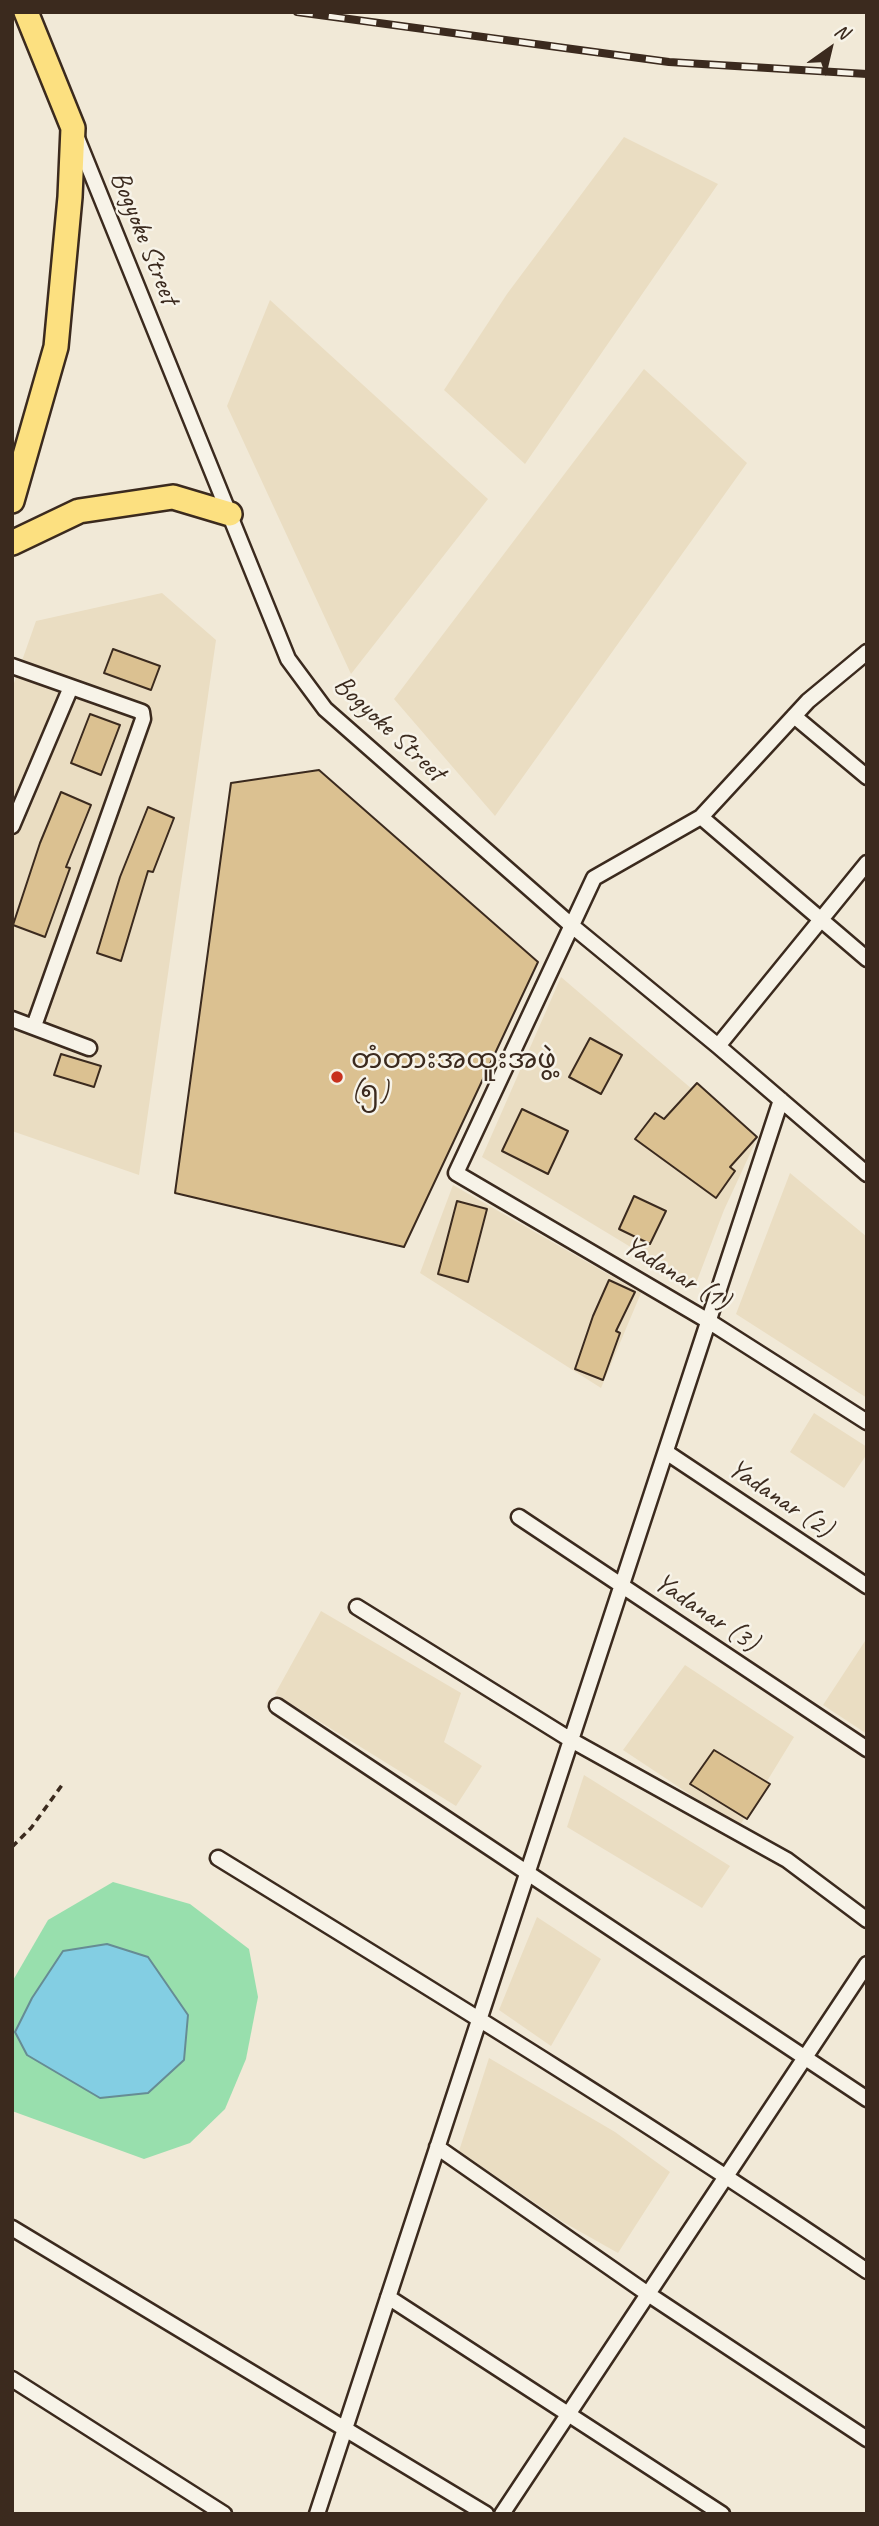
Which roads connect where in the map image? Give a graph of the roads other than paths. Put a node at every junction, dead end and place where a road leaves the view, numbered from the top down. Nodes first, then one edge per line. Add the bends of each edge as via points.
1 (26, 12) edge
2 (73, 128) junction
3 (12, 501) edge
4 (230, 514) junction
5 (12, 543) edge
6 (867, 652) edge
7 (12, 666) edge
8 (71, 687) junction
9 (794, 716) junction
10 (867, 777) edge
11 (701, 817) junction
12 (12, 827) edge
13 (867, 863) edge
14 (821, 920) junction
15 (571, 925) junction
16 (867, 959) edge
17 (12, 1019) edge
18 (34, 1026) junction
19 (718, 1046) junction
20 (89, 1048) dead end
21 (781, 1100) junction
22 (867, 1174) edge
23 (710, 1322) junction
24 (867, 1422) edge
25 (666, 1452) junction
26 (519, 1517) dead end
27 (867, 1586) edge
28 (622, 1587) junction
29 (356, 1607) dead end
30 (277, 1706) dead end
31 (571, 1740) junction
32 (867, 1749) edge
33 (218, 1858) dead end
34 (527, 1873) junction
35 (867, 1920) edge
36 (867, 1964) edge
37 (479, 2019) junction
38 (805, 2058) junction
39 (867, 2099) edge
40 (438, 2147) junction
41 (727, 2175) junction
42 (12, 2228) edge
43 (867, 2271) edge
44 (648, 2294) junction
45 (388, 2297) junction
46 (12, 2379) edge
47 (568, 2414) junction
48 (345, 2430) junction
49 (867, 2438) edge
50 (224, 2514) edge
51 (317, 2514) edge
52 (486, 2514) edge
53 (502, 2514) edge
54 (722, 2514) edge

1 - 2 main road
2 - 3 main road via 56,347
2 - 4 street, Bogyoke Street
4 - 5 main road via 173,497 79,511
4 - 15 street, Bogyoke Street via 288,659 325,709
6 - 9 street
7 - 8 street
8 - 12 street
8 - 18 street via 142,712 143,719
9 - 10 street
9 - 11 street
11 - 14 street
11 - 15 street via 594,878
13 - 14 street
14 - 16 street
14 - 19 street
15 - 19 street, Bogyoke Street
15 - 23 street, Yadanar (1) via 456,1173
17 - 18 street
18 - 20 street
19 - 21 street, Bogyoke Street
21 - 22 street, Bogyoke Street
21 - 23 street
23 - 24 street, Yadanar (1)
23 - 25 street
25 - 27 street, Yadanar (2)
25 - 28 street
26 - 28 street, Yadanar (3)
28 - 31 street
28 - 32 street, Yadanar (3)
29 - 31 street
30 - 34 street
31 - 34 street
31 - 35 street via 787,1860
33 - 37 street
34 - 37 street
34 - 38 street
36 - 38 street
37 - 40 street
37 - 41 street
38 - 39 street
38 - 41 street
40 - 44 street
40 - 45 street
41 - 43 street
41 - 44 street
42 - 48 street
44 - 47 street
44 - 49 street
45 - 47 street
45 - 48 street
46 - 50 street
47 - 53 street
47 - 54 street
48 - 51 street
48 - 52 street

